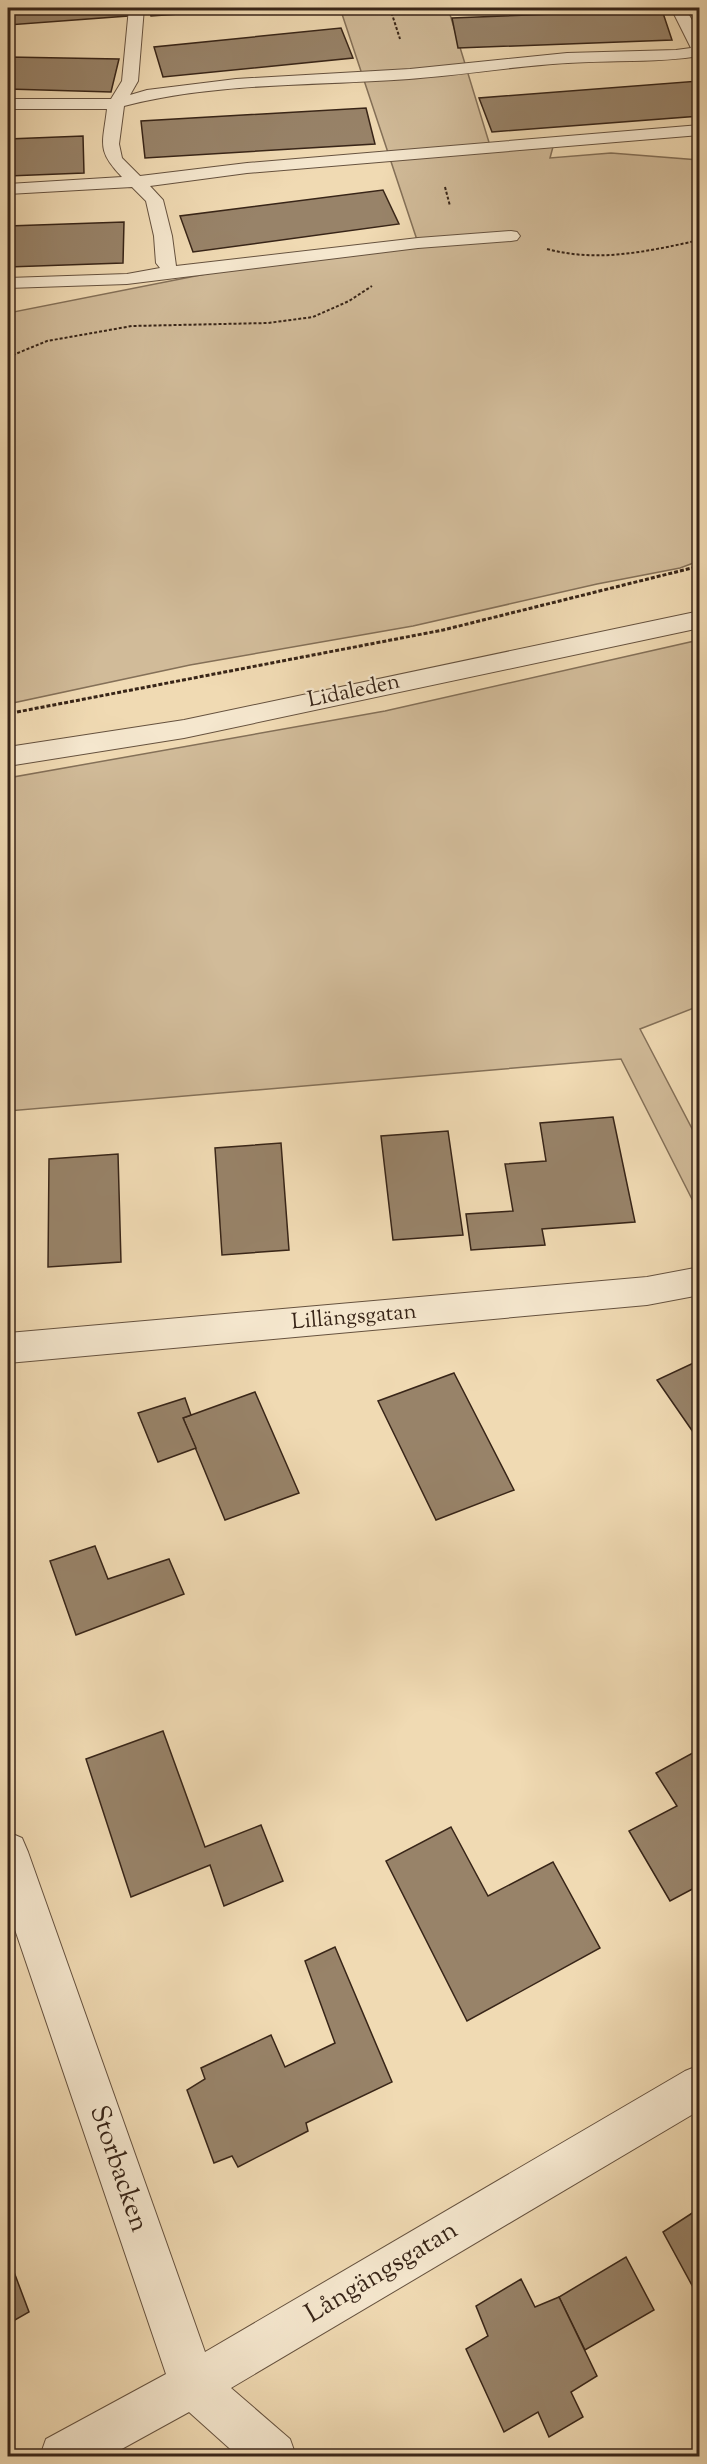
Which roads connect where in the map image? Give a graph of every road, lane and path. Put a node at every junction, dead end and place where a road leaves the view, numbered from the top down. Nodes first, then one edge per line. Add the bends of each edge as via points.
1 (136, 8) edge
2 (678, 8) edge
3 (699, 50) edge
4 (116, 103) junction
5 (8, 104) edge
6 (699, 130) edge
7 (134, 181) junction
8 (8, 189) edge
9 (511, 237) dead end
10 (418, 243) junction
11 (171, 272) junction
12 (8, 283) edge
13 (8, 357) edge
14 (699, 566) edge
15 (699, 619) edge
16 (8, 714) edge
17 (8, 757) edge
18 (699, 1281) edge
19 (8, 1348) edge
20 (8, 1852) edge
21 (699, 2086) edge
22 (193, 2385) junction
23 (63, 2457) edge
24 (273, 2457) edge

1 - 4 lane via 130,81
2 - 3 lane
3 - 4 lane via 676,55 567,58 410,74 236,84 147,95
4 - 5 lane
4 - 7 lane via 111,144 114,159
6 - 7 lane
7 - 8 lane
7 - 11 lane via 154,200 165,263
9 - 10 lane
10 - 11 lane
10 - 13 path via 393,273 349,301 313,317 268,323 132,326 47,341
11 - 12 lane via 127,279
14 - 16 path via 443,630
15 - 17 street, Lidaleden via 184,729
18 - 19 street, Lillängsgatan via 647,1291
20 - 22 street, Storbacken
21 - 22 street, Långängsgatan
22 - 23 street, Långängsgatan
22 - 24 street, Storbacken

